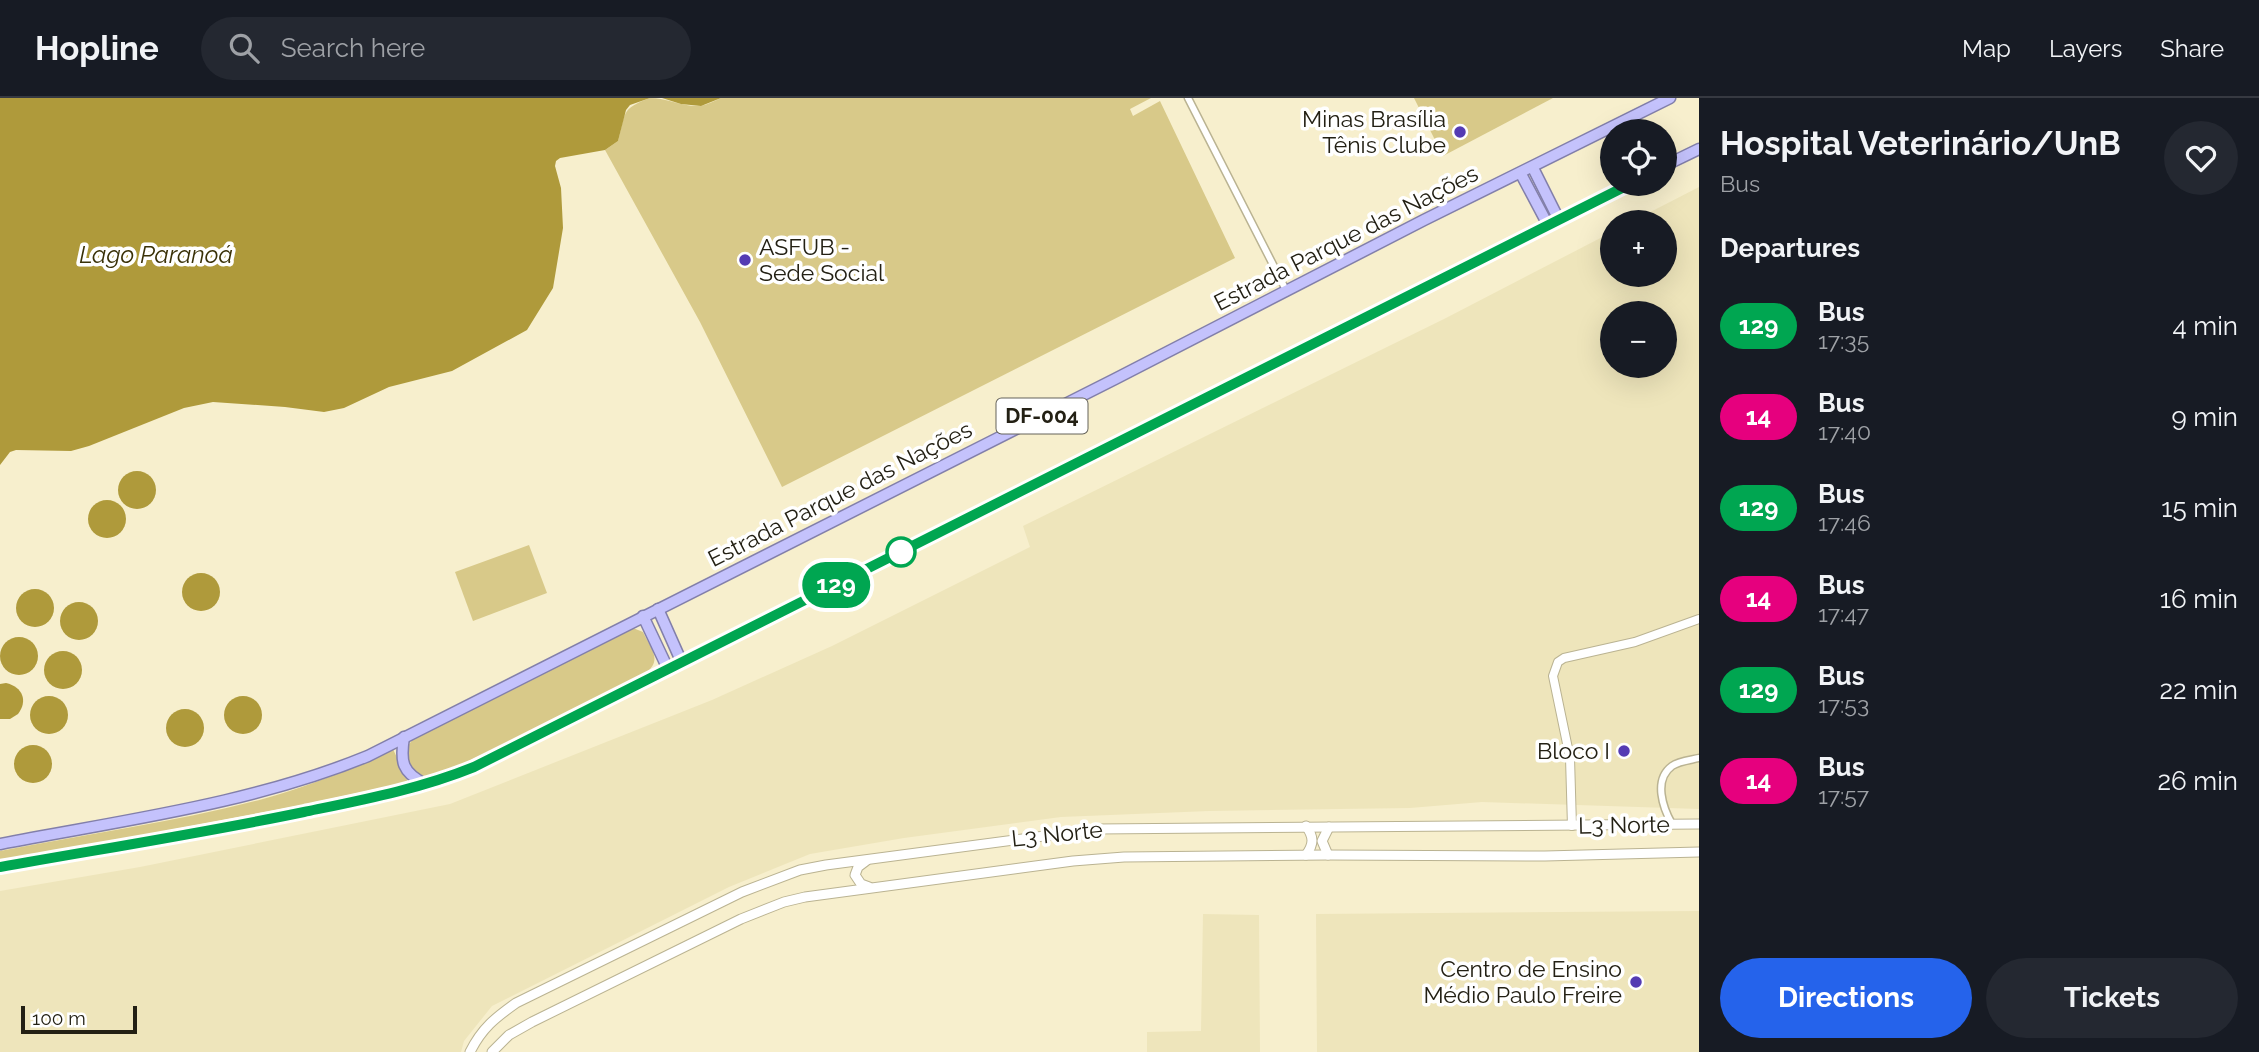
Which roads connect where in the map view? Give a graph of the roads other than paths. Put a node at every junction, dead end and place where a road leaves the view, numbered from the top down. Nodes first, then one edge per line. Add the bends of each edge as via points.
1 (1188, 98) edge
2 (1670, 98) edge
3 (1699, 149) edge
4 (1677, 160) edge
5 (1533, 168) junction
6 (1521, 174) junction
7 (1606, 196) edge
8 (1559, 219) junction
9 (1548, 225) junction
10 (1287, 292) junction
11 (658, 608) junction
12 (643, 616) junction
13 (1699, 619) edge
14 (682, 663) junction
15 (668, 670) junction
16 (404, 737) junction
17 (1699, 758) edge
18 (425, 784) junction
19 (1672, 824) junction
20 (1699, 824) edge
21 (1306, 826) junction
22 (1572, 826) junction
23 (1329, 827) junction
24 (0, 844) edge
25 (1699, 852) edge
26 (1306, 855) junction
27 (1328, 855) junction
28 (871, 859) junction
29 (0, 867) edge
30 (871, 887) junction
31 (470, 1052) edge
32 (492, 1052) edge

1 - 10 street
2 - 5 highway, Estrada Parque das Nações / DF-004
3 - 4 highway
5 - 6 highway, Estrada Parque das Nações / DF-004
5 - 8 highway
6 - 9 highway
6 - 10 highway, Estrada Parque das Nações / DF-004
7 - 8 highway, DF-004
8 - 9 highway, DF-004
9 - 14 highway, DF-004
10 - 11 highway, Estrada Parque das Nações / DF-004
11 - 12 highway, Estrada Parque das Nações / DF-004
11 - 14 highway
12 - 15 highway
12 - 16 highway, Estrada Parque das Nações / DF-004
13 - 22 street via 1558,662 1553,676 1570,758
14 - 15 highway, DF-004
15 - 18 highway, DF-004 via 474,767
16 - 18 highway via 401,756 405,767
16 - 24 highway, Estrada Parque das Nações / DF-004 via 335,770 279,788
17 - 19 street via 1678,763 1667,773 1662,802
18 - 29 highway, DF-004 via 254,822
19 - 20 main road, L3 Norte
19 - 22 main road, L3 Norte
21 - 23 main road, L3 Norte
21 - 26 main road via 1312,839
21 - 28 main road, L3 Norte via 1083,830
22 - 23 main road, L3 Norte
23 - 27 main road via 1322,841
25 - 27 main road, L3 Norte
26 - 27 main road, L3 Norte
26 - 30 main road, L3 Norte via 1111,858
28 - 30 main road via 858,867 855,875 861,884
28 - 31 main road, L3 Norte via 800,870 742,892 516,1003 492,1019
30 - 32 main road, L3 Norte via 805,897 761,910 531,1022

